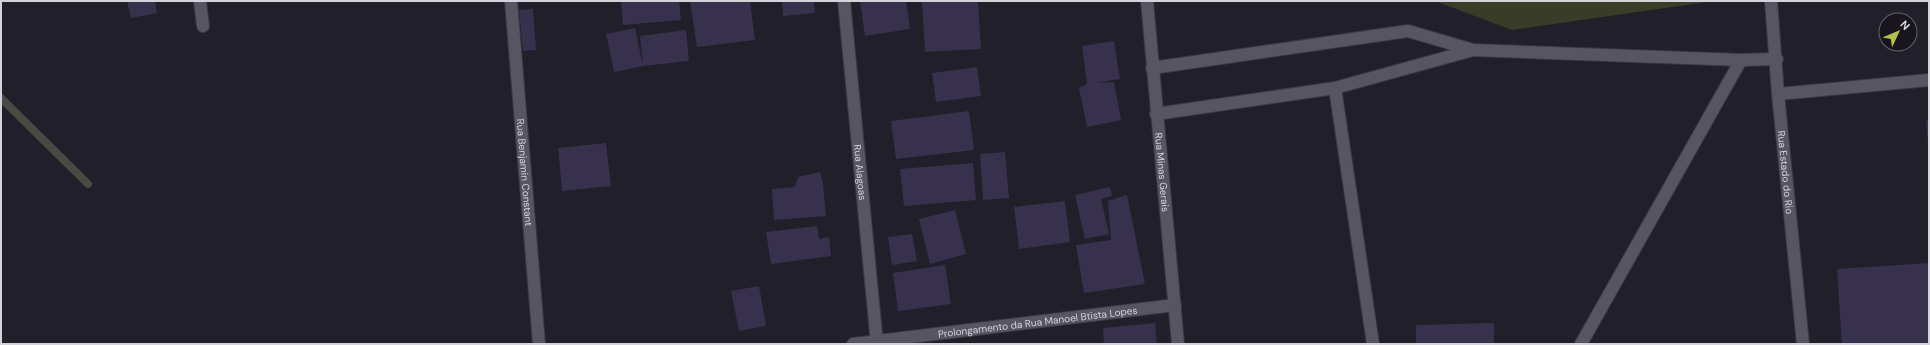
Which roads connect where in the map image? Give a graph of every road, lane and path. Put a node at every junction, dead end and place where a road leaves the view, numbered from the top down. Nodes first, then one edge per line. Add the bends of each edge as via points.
1 (200, 1) edge
2 (511, 1) edge
3 (844, 1) edge
4 (1147, 1) edge
5 (1771, 1) edge
6 (203, 26) dead end
7 (1473, 50) junction
8 (1777, 59) junction
9 (1740, 60) junction
10 (1152, 68) junction
11 (1929, 80) edge
12 (1335, 88) junction
13 (1778, 94) junction
14 (1156, 114) junction
15 (1175, 305) junction
16 (877, 343) edge
17 (539, 344) edge
18 (853, 344) edge
19 (1178, 344) edge
20 (1373, 344) edge
21 (1582, 344) edge
22 (1803, 344) edge

1 - 6 street
2 - 17 street, Rua Benjamin Constant
3 - 16 street, Rua Alagoas
4 - 10 street, Rua Minas Gerais
5 - 8 street, Rua Estado do Rio
7 - 9 street
7 - 10 street via 1408,30
7 - 12 street
8 - 9 street
8 - 13 street, Rua Estado do Rio
9 - 21 street
10 - 14 street, Rua Minas Gerais
11 - 13 street
12 - 14 street
12 - 20 street
13 - 22 street, Rua Estado do Rio
14 - 15 street, Rua Minas Gerais
15 - 16 street, Prolongamento da Rua Manoel Btista Lopes
15 - 19 street, Rua Minas Gerais
16 - 18 street, Prolongamento da Rua Manoel Btista Lopes

